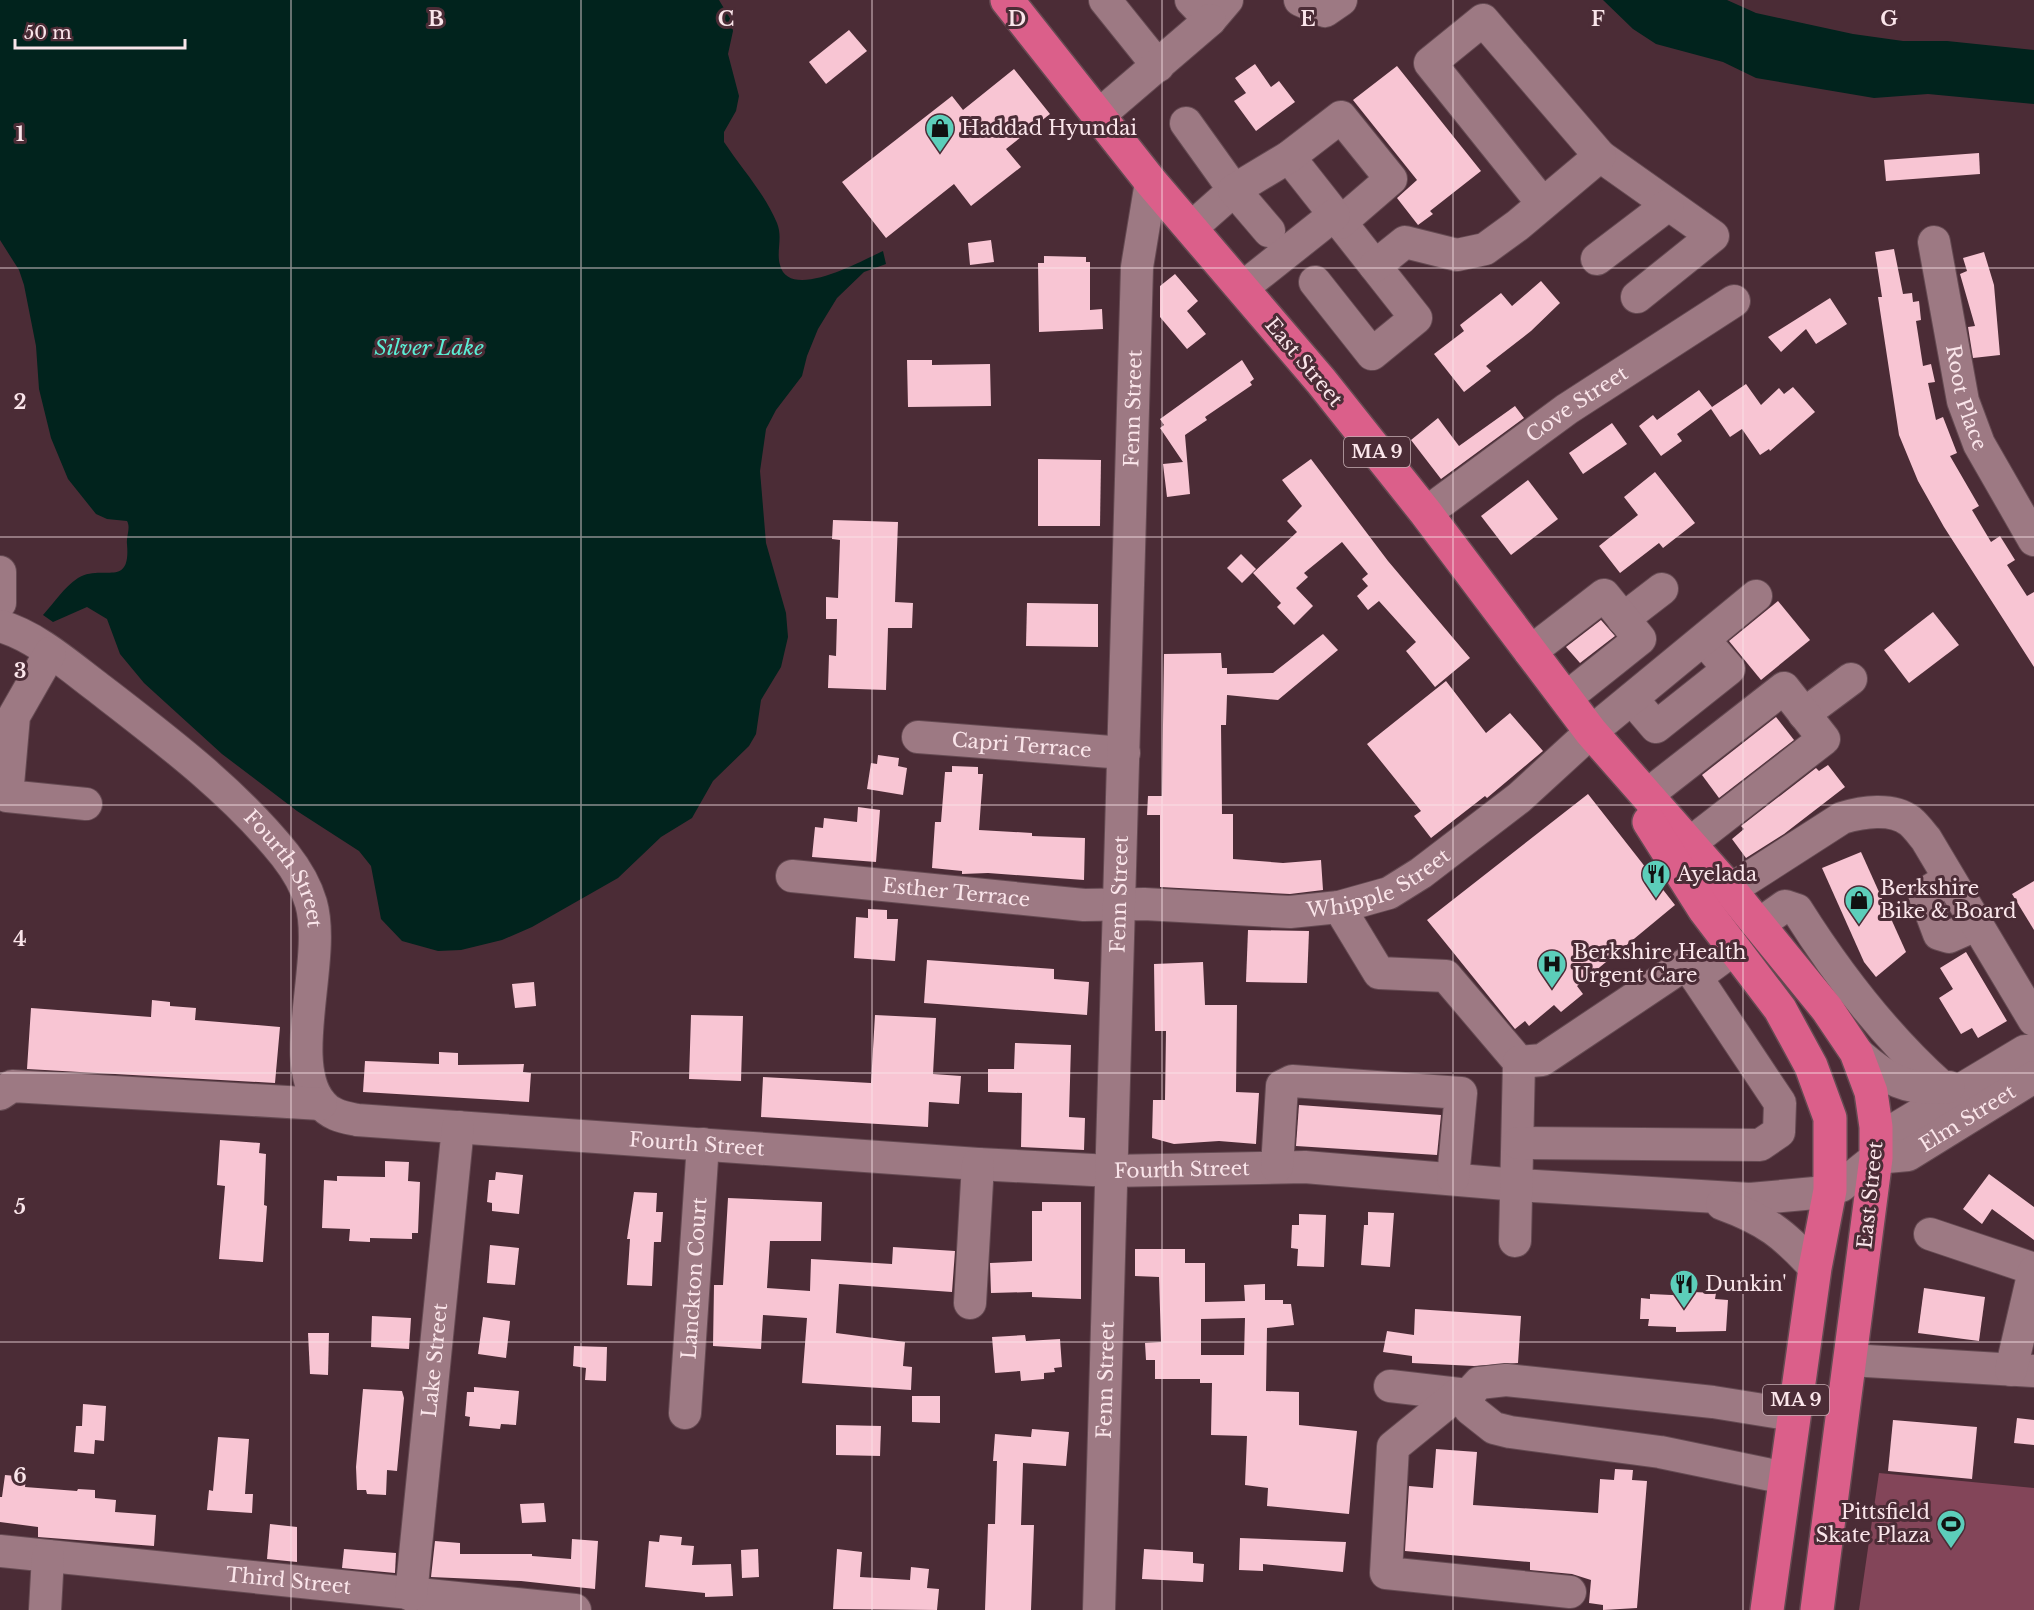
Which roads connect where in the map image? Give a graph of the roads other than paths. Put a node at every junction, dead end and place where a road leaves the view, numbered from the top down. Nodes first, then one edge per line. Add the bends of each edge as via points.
1 (1105, 0) edge
2 (1299, 0) edge
3 (1341, 0) edge
4 (1017, 4) edge
5 (1209, 7) edge
6 (1158, 66) junction
7 (1098, 116) junction
8 (1186, 123) dead end
9 (1600, 156) junction
10 (1289, 157) junction
11 (1151, 182) junction
12 (1234, 190) junction
13 (1543, 204) junction
14 (1668, 204) junction
15 (1337, 219) junction
16 (1191, 228) junction
17 (1269, 231) dead end
18 (1934, 242) dead end
19 (1597, 259) dead end
20 (1375, 266) junction
21 (1314, 282) dead end
22 (1242, 288) junction
23 (1637, 297) dead end
24 (1734, 301) dead end
25 (1426, 513) junction
26 (2034, 540) edge
27 (0, 572) edge
28 (1662, 589) dead end
29 (1756, 596) dead end
30 (0, 603) edge
31 (1616, 610) junction
32 (0, 626) edge
33 (1550, 644) junction
34 (51, 653) junction
35 (1851, 679) dead end
36 (1566, 698) junction
37 (1804, 714) junction
38 (1591, 732) junction
39 (918, 737) dead end
40 (1124, 753) junction
41 (3, 795) edge
42 (1647, 795) junction
43 (86, 804) dead end
44 (1689, 844) junction
45 (792, 876) dead end
46 (1730, 890) junction
47 (1120, 905) junction
48 (1339, 907) junction
49 (1758, 925) junction
50 (1734, 949) junction
51 (1696, 977) junction
52 (1863, 1002) junction
53 (2034, 1020) edge
54 (1837, 1022) junction
55 (2034, 1050) edge
56 (1856, 1052) junction
57 (1519, 1062) junction
58 (2034, 1077) edge
59 (1955, 1086) junction
60 (0, 1094) edge
61 (321, 1104) junction
62 (458, 1127) junction
63 (1518, 1143) junction
64 (703, 1144) junction
65 (1876, 1158) junction
66 (978, 1164) junction
67 (1277, 1167) junction
68 (1111, 1171) junction
69 (1453, 1178) junction
70 (1518, 1185) junction
71 (1830, 1190) junction
72 (1704, 1198) junction
73 (1930, 1234) dead end
74 (1515, 1241) dead end
75 (1815, 1268) junction
76 (2034, 1270) edge
77 (970, 1303) dead end
78 (1850, 1360) junction
79 (2023, 1371) edge
80 (1390, 1386) dead end
81 (1463, 1395) junction
82 (685, 1413) dead end
83 (1794, 1415) junction
84 (1785, 1478) junction
85 (0, 1551) edge
86 (48, 1556) junction
87 (1570, 1592) dead end
88 (411, 1595) junction
89 (335, 1598) edge
90 (45, 1610) edge
91 (574, 1610) edge
92 (1099, 1610) edge
93 (1767, 1610) edge
94 (1817, 1610) edge

1 - 6 street
2 - 3 street via 1325,11
4 - 7 highway, East Street / MA 9
5 - 6 street
6 - 7 street
7 - 11 highway, East Street / MA 9
8 - 12 street
9 - 13 street
9 - 13 street via 1483,20 1430,63
9 - 14 street
10 - 12 street
10 - 15 street
10 - 15 street via 1341,117 1391,179
11 - 16 highway, East Street / MA 9
11 - 40 street, Fenn Street via 1137,267
12 - 16 street
12 - 17 street
13 - 20 street via 1485,249 1457,255 1405,242
14 - 19 street
14 - 23 street via 1713,236
15 - 20 street
15 - 22 street
16 - 22 highway, East Street / MA 9
18 - 26 street, Root Place via 1964,401 1979,444
20 - 21 street via 1416,318 1372,354
22 - 25 highway, East Street / MA 9
24 - 25 street, Cove Street via 1567,408
25 - 33 highway, East Street / MA 9
27 - 30 street
28 - 31 street
29 - 38 street, Whipple Street
31 - 33 street
31 - 33 street via 1604,595
31 - 36 street via 1640,639
32 - 34 street, Fourth Street
33 - 36 highway, East Street / MA 9
34 - 41 street via 14,716
34 - 61 street, Fourth Street via 231,798 281,850 302,880 312,903 316,938 308,1068 311,1088
35 - 37 street
36 - 38 highway, East Street / MA 9
37 - 42 street via 1784,688
37 - 44 street via 1824,739
38 - 42 highway, East Street / MA 9
38 - 48 street, Whipple Street via 1519,798 1421,873 1389,893
38 - 50 highway, East Street / MA 9 via 1704,909
39 - 40 street, Capri Terrace
40 - 47 street, Fenn Street
41 - 43 street
42 - 44 highway, East Street / MA 9
44 - 46 highway, East Street / MA 9
45 - 47 street, Esther Terrace via 1084,905
46 - 49 highway, East Street / MA 9
46 - 53 street via 1842,818 1857,813 1894,814 1910,820 1926,839
47 - 48 street, Whipple Street via 1290,912
47 - 68 street, Fenn Street
48 - 57 street via 1378,973 1446,976
49 - 52 street via 1785,906 1797,910 1828,959
49 - 54 highway, East Street / MA 9
50 - 51 street
50 - 71 highway, East Street / MA 9 via 1780,1010 1811,1065 1830,1118
51 - 57 street via 1687,963 1542,1060
51 - 63 street via 1780,1103 1779,1132 1760,1145
52 - 54 street
52 - 59 street via 1908,1056
54 - 56 highway, East Street / MA 9
55 - 59 street, Elm Street via 2025,1050
56 - 59 street, Elm Street via 1894,1081 1919,1088
56 - 65 highway, East Street / MA 9 via 1871,1092
57 - 63 street
58 - 65 street, Elm Street via 1908,1155
59 - 65 street, Elm Street via 1895,1129
60 - 61 street via 12,1086
61 - 62 street, Fourth Street via 334,1114 357,1120
62 - 64 street, Fourth Street
62 - 88 street, Lake Street
63 - 70 street
64 - 66 street, Fourth Street
64 - 82 street, Lanckton Court
65 - 71 street, Fourth Street via 1852,1180
65 - 78 highway, East Street / MA 9
66 - 68 street, Fourth Street
66 - 77 street
67 - 68 street, Fourth Street
67 - 69 street, Fourth Street
67 - 69 street via 1282,1086 1292,1081 1461,1093
68 - 92 street, Fenn Street
69 - 70 street, Fourth Street
70 - 72 street, Fourth Street
70 - 74 street
71 - 72 street, Fourth Street via 1750,1199
71 - 75 highway, East Street / MA 9
72 - 75 street, Fourth Street via 1750,1214 1775,1228
73 - 76 street
75 - 83 highway, East Street / MA 9
76 - 79 street
78 - 79 street
78 - 94 highway, East Street / MA 9
80 - 81 street
81 - 83 street via 1479,1383 1506,1380 1713,1402
81 - 84 street via 1470,1409 1494,1428 1660,1452
81 - 87 street via 1393,1446 1386,1574
83 - 84 highway, East Street / MA 9
84 - 93 highway, East Street / MA 9
85 - 86 street, Third Street
86 - 89 street, Third Street
86 - 90 street
88 - 89 street, Third Street
88 - 91 street, Third Street

